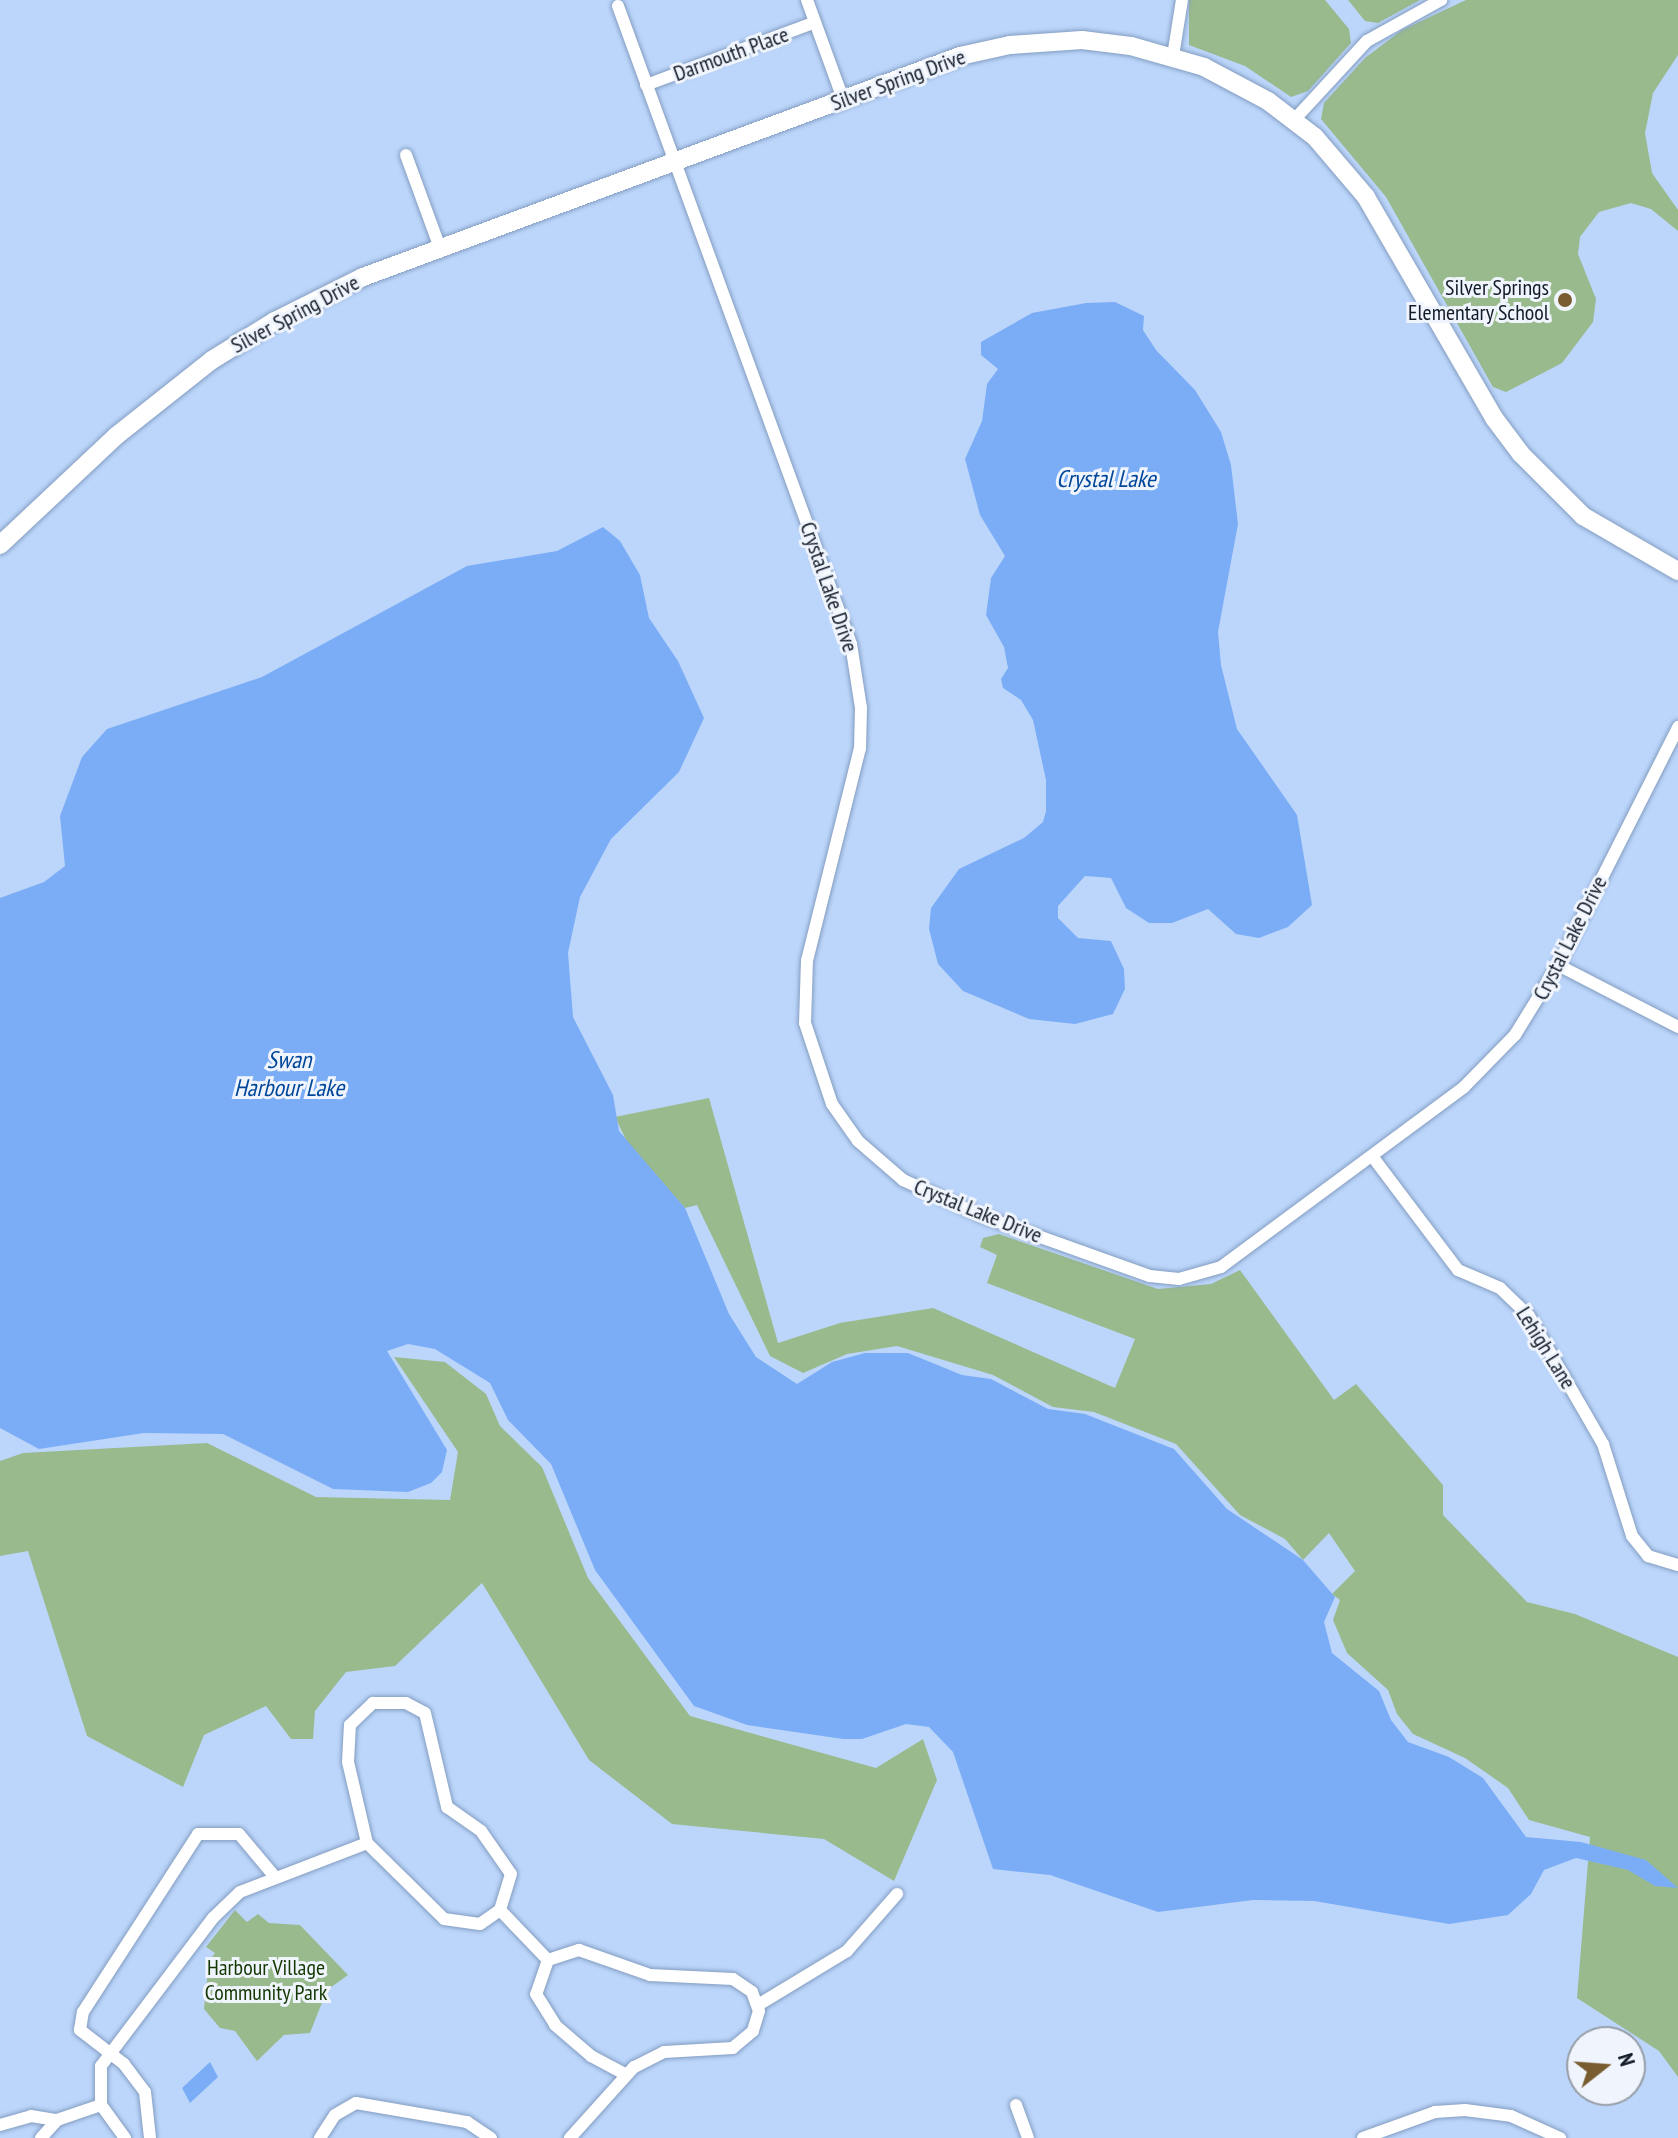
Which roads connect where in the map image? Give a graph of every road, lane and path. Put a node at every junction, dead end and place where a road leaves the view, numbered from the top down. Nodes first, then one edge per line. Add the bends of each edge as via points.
1 (807, 0) edge
2 (1182, 0) edge
3 (1441, 0) edge
4 (618, 6) dead end
5 (815, 22) junction
6 (1173, 56) junction
7 (646, 85) junction
8 (843, 99) junction
9 (1294, 120) junction
10 (406, 155) dead end
11 (673, 162) junction
12 (440, 248) junction
13 (0, 545) edge
14 (1678, 571) edge
15 (1678, 727) edge
16 (1558, 965) junction
17 (1678, 1027) edge
18 (1372, 1156) junction
19 (1678, 1565) edge
20 (367, 1843) junction
21 (275, 1877) junction
22 (897, 1894) dead end
23 (500, 1910) junction
24 (548, 1960) junction
25 (758, 2005) junction
26 (110, 2052) junction
27 (625, 2074) junction
28 (101, 2105) junction
29 (1016, 2105) dead end
30 (57, 2120) junction
31 (0, 2125) edge
32 (41, 2138) edge
33 (125, 2138) edge
34 (150, 2138) edge
35 (320, 2138) edge
36 (491, 2138) edge
37 (570, 2138) edge
38 (1028, 2138) edge
39 (1363, 2138) edge
40 (1560, 2138) edge

1 - 5 street
2 - 6 street
3 - 9 street via 1367,41
4 - 7 street, Crystal Lake Drive
5 - 7 street, Darmouth Place
5 - 8 street
6 - 8 street, Silver Spring Drive via 1094,41 1010,45 960,56
6 - 9 street, Silver Spring Drive via 1238,83
7 - 11 street, Crystal Lake Drive
8 - 11 street, Silver Spring Drive
9 - 14 street, Silver Spring Drive via 1366,197 1494,418 1521,454 1583,516
10 - 12 street
11 - 12 street, Silver Spring Drive
11 - 18 street, Crystal Lake Drive via 839,609 857,673 861,708 856,771 807,960 803,998 816,1068 842,1120 881,1164 930,1196 1167,1279 1221,1267
12 - 13 street, Silver Spring Drive via 305,305 212,360 116,436
15 - 16 street, Crystal Lake Drive
16 - 17 street
16 - 18 street, Crystal Lake Drive via 1496,1057
18 - 19 street, Lehigh Lane via 1458,1270 1500,1288 1529,1316 1603,1444 1632,1536 1648,1556
20 - 21 street
20 - 23 street via 444,1919 480,1924
20 - 23 street via 348,1762 350,1725 373,1703 406,1703 425,1713 447,1807 481,1831 511,1874 509,1895
21 - 26 street via 240,1892 213,1918
21 - 26 street via 239,1834 198,1834 83,2012 80,2030
22 - 25 street via 847,1951
23 - 24 street
24 - 25 street via 579,1950 650,1975 733,1979 752,1992
24 - 27 street via 536,1994 555,2025 591,2056
25 - 27 street via 753,2031 741,2045 664,2052
26 - 28 street via 101,2066
26 - 34 street via 145,2092
27 - 37 street via 604,2105
28 - 30 street
28 - 33 street
29 - 38 street
30 - 31 street via 31,2116
30 - 32 street
35 - 36 street via 335,2115 356,2103 467,2122
39 - 40 street via 1435,2112 1465,2110 1511,2116

